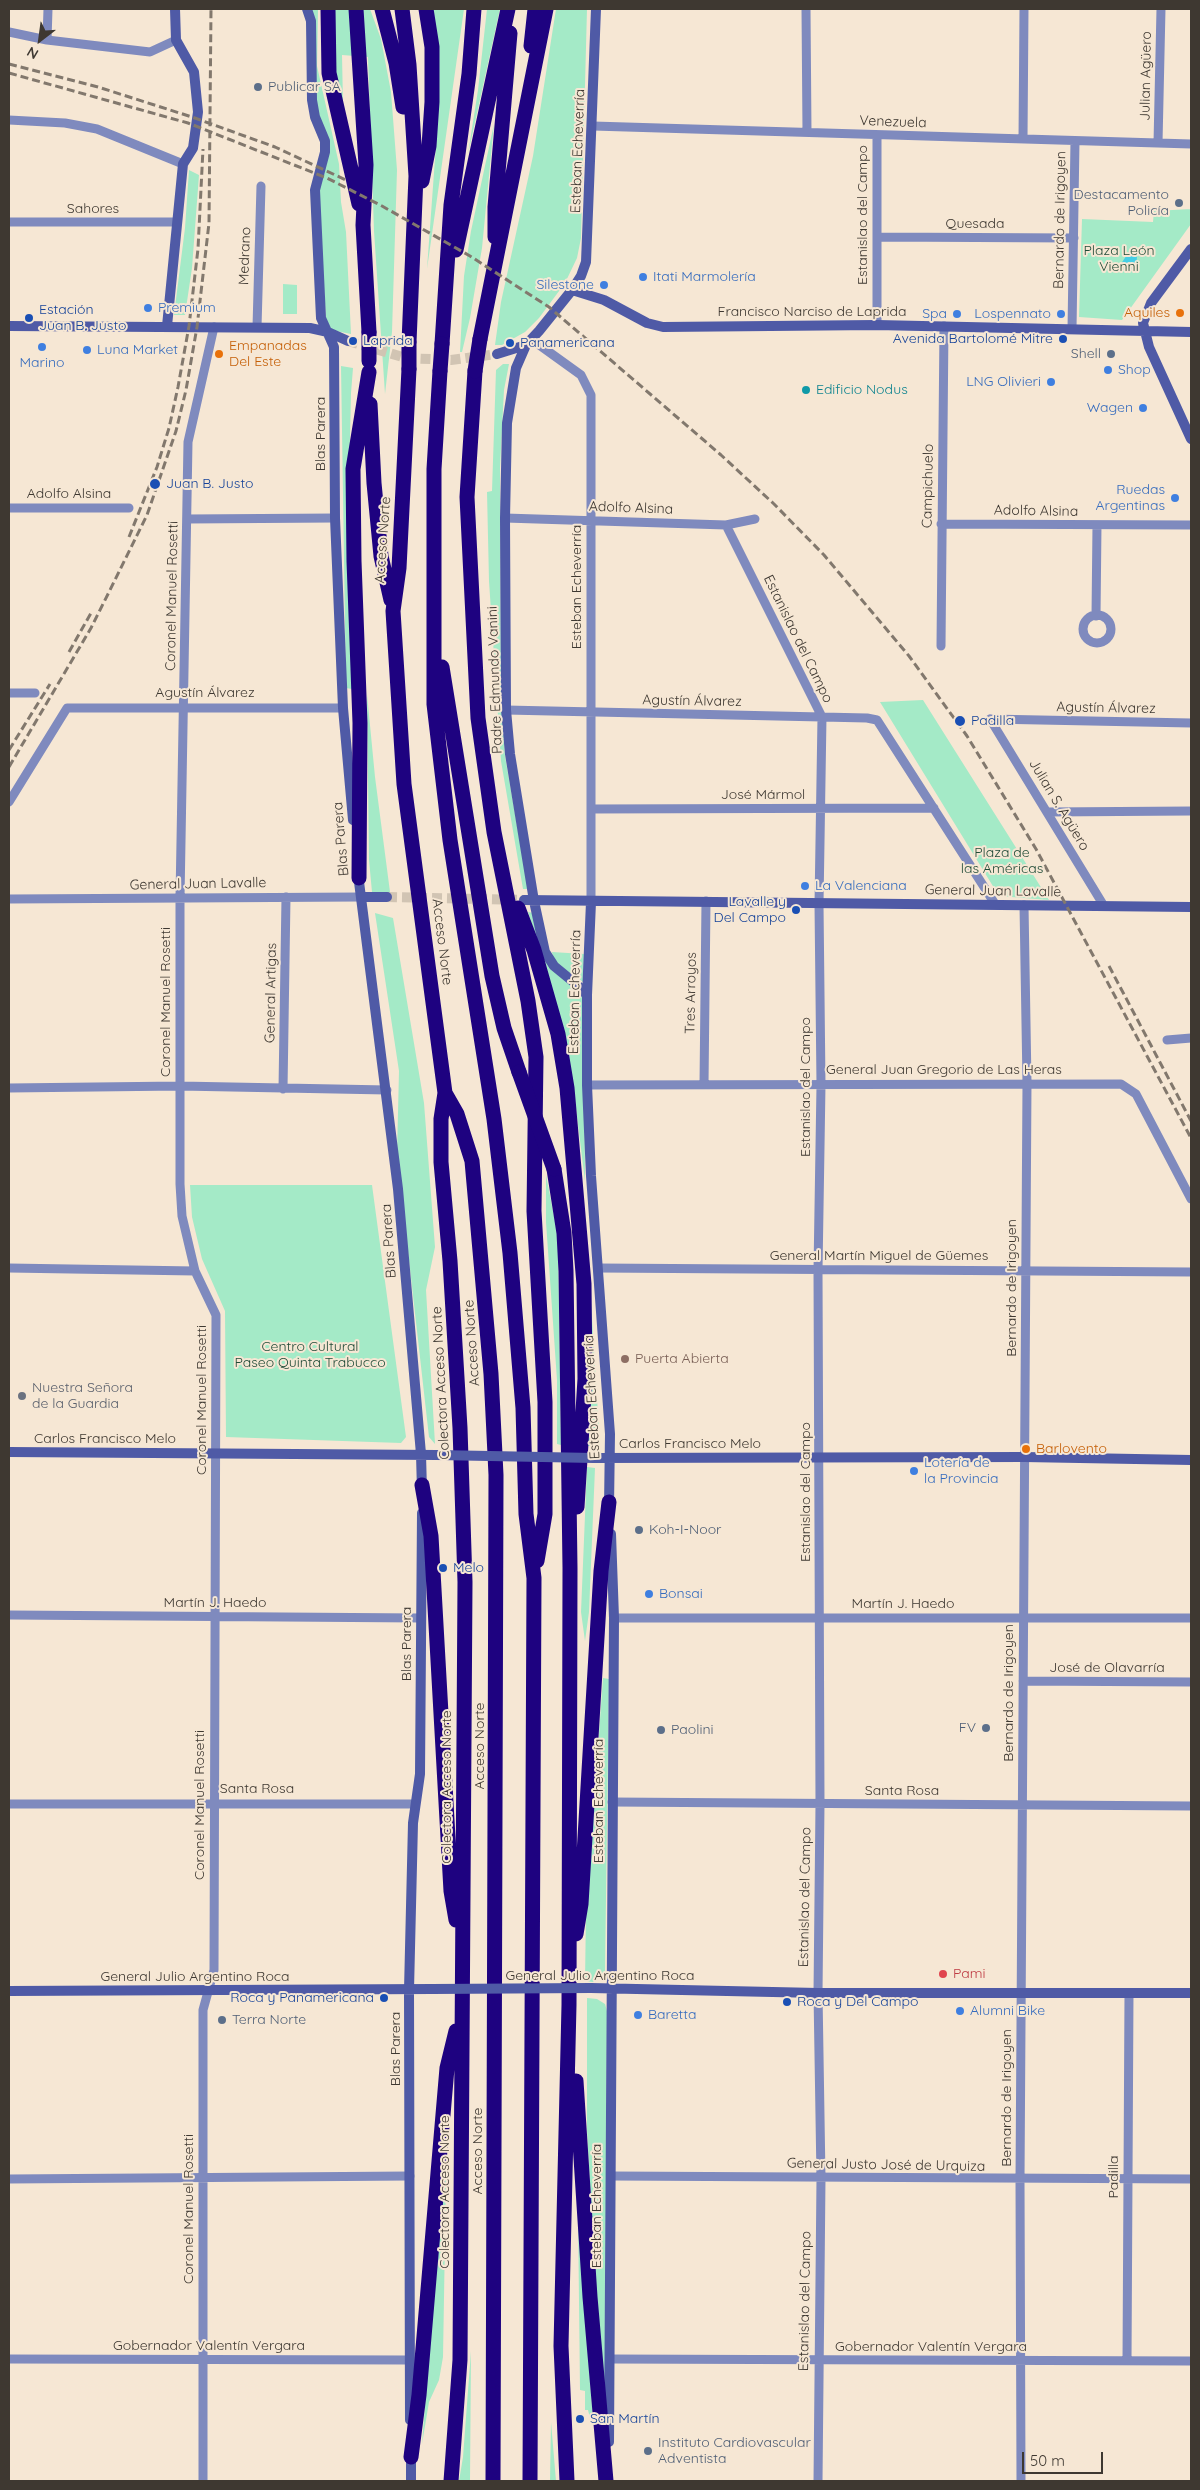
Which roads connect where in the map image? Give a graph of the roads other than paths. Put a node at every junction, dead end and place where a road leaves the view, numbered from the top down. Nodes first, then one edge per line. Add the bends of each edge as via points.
1 (48, 9) edge
2 (176, 9) edge
3 (307, 9) edge
4 (328, 9) edge
5 (356, 9) edge
6 (382, 9) edge
7 (402, 9) edge
8 (426, 9) edge
9 (474, 9) edge
10 (509, 9) edge
11 (535, 9) edge
12 (546, 9) edge
13 (596, 9) edge
14 (806, 9) edge
15 (1024, 9) edge
16 (1161, 9) edge
17 (9, 32) edge
18 (47, 40) junction
19 (176, 40) junction
20 (529, 92) junction
21 (9, 120) edge
22 (594, 126) junction
23 (806, 132) junction
24 (877, 136) junction
25 (1023, 139) junction
26 (1075, 141) junction
27 (1158, 143) junction
28 (1191, 144) edge
29 (183, 164) junction
30 (416, 176) junction
31 (261, 186) dead end
32 (416, 212) junction
33 (9, 222) edge
34 (176, 222) junction
35 (363, 225) junction
36 (877, 237) junction
37 (1074, 238) junction
38 (1191, 249) edge
39 (494, 266) junction
40 (572, 290) junction
41 (447, 293) junction
42 (877, 325) junction
43 (9, 326) edge
44 (167, 326) junction
45 (944, 326) junction
46 (214, 327) junction
47 (256, 327) junction
48 (1072, 329) junction
49 (1144, 331) junction
50 (328, 332) junction
51 (1191, 332) edge
52 (348, 341) tunnel mouth
53 (528, 342) junction
54 (498, 354) tunnel mouth
55 (369, 367) junction
56 (1191, 439) edge
57 (9, 508) edge
58 (129, 508) dead end
59 (335, 518) junction
60 (505, 518) junction
61 (187, 519) junction
62 (755, 519) dead end
63 (590, 521) junction
64 (941, 524) junction
65 (726, 525) junction
66 (1097, 525) junction
67 (1191, 525) edge
68 (393, 611) junction
69 (1096, 616) dead end
70 (435, 623) junction
71 (941, 646) dead end
72 (9, 693) edge
73 (35, 693) dead end
74 (184, 707) junction
75 (343, 708) junction
76 (506, 710) junction
77 (591, 712) junction
78 (822, 717) junction
79 (990, 720) joint
80 (1191, 723) edge
81 (9, 802) edge
82 (934, 808) junction
83 (591, 809) junction
84 (820, 809) junction
85 (1191, 811) edge
86 (1047, 812) junction
87 (503, 870) junction
88 (358, 878) junction
89 (286, 897) junction
90 (361, 897) junction
91 (180, 898) junction
92 (387, 898) tunnel mouth
93 (9, 899) edge
94 (529, 901) junction
95 (706, 901) junction
96 (591, 902) junction
97 (819, 904) junction
98 (995, 904) junction
99 (1024, 905) junction
100 (1104, 906) junction
101 (1191, 907) edge
102 (587, 995) junction
103 (1191, 1038) edge
104 (1167, 1040) dead end
105 (1027, 1083) junction
106 (587, 1085) junction
107 (704, 1085) junction
108 (821, 1085) junction
109 (180, 1086) junction
110 (9, 1088) edge
111 (283, 1089) junction
112 (387, 1090) junction
113 (445, 1093) junction
114 (1191, 1199) edge
115 (9, 1268) edge
116 (598, 1268) junction
117 (818, 1270) junction
118 (1026, 1270) junction
119 (195, 1271) junction
120 (1191, 1272) edge
121 (9, 1452) edge
122 (216, 1453) junction
123 (421, 1454) junction
124 (820, 1457) junction
125 (1024, 1457) junction
126 (609, 1458) junction
127 (1191, 1460) edge
128 (422, 1485) junction
129 (608, 1502) junction
130 (570, 1568) junction
131 (534, 1578) junction
132 (9, 1615) edge
133 (215, 1618) junction
134 (420, 1618) junction
135 (614, 1618) junction
136 (820, 1618) junction
137 (1023, 1618) junction
138 (1191, 1618) edge
139 (1023, 1681) junction
140 (1191, 1682) edge
141 (213, 1802) junction
142 (612, 1802) junction
143 (9, 1804) edge
144 (415, 1804) junction
145 (820, 1804) junction
146 (1022, 1805) junction
147 (1191, 1806) edge
148 (462, 1961) junction
149 (569, 1987) junction
150 (611, 1988) junction
151 (409, 1990) junction
152 (9, 1991) edge
153 (208, 1991) junction
154 (818, 1993) junction
155 (1021, 1993) junction
156 (1129, 1993) junction
157 (1191, 1993) edge
158 (462, 2000) junction
159 (569, 2005) junction
160 (410, 2176) junction
161 (611, 2176) junction
162 (203, 2177) junction
163 (9, 2178) edge
164 (821, 2178) junction
165 (1128, 2179) junction
166 (1020, 2180) junction
167 (1191, 2180) edge
168 (610, 2358) junction
169 (9, 2359) edge
170 (203, 2360) junction
171 (408, 2360) junction
172 (818, 2360) junction
173 (1127, 2361) junction
174 (1191, 2361) edge
175 (1020, 2362) junction
176 (411, 2457) junction
177 (203, 2481) edge
178 (410, 2481) edge
179 (451, 2481) edge
180 (493, 2481) edge
181 (530, 2481) edge
182 (567, 2481) edge
183 (607, 2481) edge
184 (818, 2481) edge
185 (1021, 2481) edge

1 - 18 street
2 - 19 street
3 - 50 street, Blas Parera via 314,117 325,142 314,190 321,318
4 - 35 highway via 329,73
5 - 35 highway via 366,165
6 - 30 highway via 396,63
7 - 30 highway
8 - 32 highway via 432,47 432,102 429,146
9 - 41 highway via 469,74 451,205
10 - 39 highway
10 - 41 highway
11 - 20 highway
12 - 20 highway
13 - 22 street, Esteban Echeverría
14 - 23 street
15 - 25 street
16 - 27 street, Julian Agüero
17 - 18 street
18 - 19 street via 150,52
19 - 29 street via 194,72 197,96 197,132 193,148
20 - 39 highway
21 - 29 street via 65,123 97,129
22 - 23 street, Venezuela
22 - 40 street, Esteban Echeverría via 587,255 582,276
23 - 24 street, Venezuela
24 - 25 street, Venezuela
24 - 36 street, Estanislao del Campo
25 - 26 street, Venezuela
26 - 27 street, Venezuela
26 - 37 street, Bernardo de Irigoyen
27 - 28 street, Venezuela
29 - 34 street
30 - 32 highway
31 - 47 street, Medrano
32 - 68 highway, Acceso Norte, bridge via 399,568
33 - 34 street, Sahores
34 - 44 street
35 - 55 highway, bridge
36 - 37 street, Quesada
36 - 42 street, Estanislao del Campo
37 - 48 street, Bernardo de Irigoyen
38 - 49 street via 1151,303 1144,317
39 - 87 highway, bridge via 475,371 467,497 474,676 485,778
40 - 42 street, Francisco Narciso de Laprida via 604,300 663,328
40 - 53 street
41 - 70 highway, Acceso Norte, bridge via 434,469
42 - 45 street, Francisco Narciso de Laprida
43 - 44 street
44 - 46 street
45 - 48 street, Francisco Narciso de Laprida
45 - 64 street, Campichuelo
46 - 47 street
46 - 61 street, Coronel Manuel Rosetti via 188,442
47 - 50 street via 310,328
48 - 49 street, Francisco Narciso de Laprida
49 - 51 street, Francisco Narciso de Laprida
49 - 56 street
50 - 52 street
50 - 59 street, Blas Parera via 334,347
53 - 54 street
53 - 60 street, Padre Edmundo Vanini via 516,368 508,423
53 - 63 street, Esteban Echeverría via 571,366 588,385 591,406
55 - 68 highway via 381,556
55 - 88 highway via 353,469 360,723
57 - 58 street, Adolfo Alsina
59 - 61 street
59 - 75 street, Blas Parera
60 - 63 street, Adolfo Alsina
60 - 76 street, Padre Edmundo Vanini
61 - 74 street, Coronel Manuel Rosetti
62 - 65 street, Adolfo Alsina
63 - 65 street, Adolfo Alsina
63 - 77 street, Esteban Echeverría
64 - 66 street, Adolfo Alsina
64 - 71 street, Campichuelo
65 - 78 street, Estanislao del Campo
66 - 67 street, Adolfo Alsina
66 - 69 street
68 - 113 highway, Acceso Norte via 404,784
70 - 130 highway, bridge via 490,966 504,1028 554,1169 564,1232
70 - 131 highway, Acceso Norte via 434,704 442,777 494,1119 510,1253 522,1400 526,1514
72 - 73 street
74 - 75 street, Agustín Álvarez
74 - 81 street, Agustín Álvarez via 67,708
74 - 91 street, Coronel Manuel Rosetti
75 - 88 street, Blas Parera
76 - 77 street, Agustín Álvarez
76 - 94 street, Padre Edmundo Vanini
77 - 78 street, Agustín Álvarez
77 - 83 street, Esteban Echeverría
78 - 82 street, Agustín Álvarez via 877,720
78 - 84 street, Estanislao del Campo
79 - 80 street, Agustín Álvarez
79 - 86 street, Julian S. Agüero
82 - 84 street, José Mármol
82 - 98 street
83 - 84 street, José Mármol
83 - 96 street, Esteban Echeverría
84 - 97 street, Estanislao del Campo
85 - 86 street
86 - 100 street, Julian S. Agüero
87 - 130 highway via 534,950 558,1034 567,1088 584,1284 585,1369 579,1489
87 - 131 highway via 536,1057 534,1211 545,1402 545,1514
88 - 90 street, Blas Parera
89 - 90 street, General Juan Lavalle
89 - 91 street, General Juan Lavalle
89 - 111 street, General Artigas
90 - 92 street, General Juan Lavalle
90 - 112 street, Blas Parera
91 - 93 street, General Juan Lavalle
91 - 109 street, Coronel Manuel Rosetti
94 - 96 street, General Juan Lavalle
94 - 102 street, Padre Edmundo Vanini via 549,960
95 - 96 street, General Juan Lavalle
95 - 97 street, General Juan Lavalle
95 - 107 street, Tres Arroyos
96 - 102 street, Esteban Echeverría
97 - 98 street, General Juan Lavalle
97 - 108 street, Estanislao del Campo
98 - 99 street, General Juan Lavalle
99 - 100 street, General Juan Lavalle
99 - 105 street, Bernardo de Irigoyen
100 - 101 street, General Juan Lavalle
102 - 106 street, Esteban Echeverría
103 - 104 street
105 - 108 street, General Juan Gregorio de Las Heras
105 - 114 street, General Juan Gregorio de Las Heras via 1121,1084 1136,1094
105 - 118 street, Bernardo de Irigoyen
106 - 107 street, General Juan Gregorio de Las Heras
106 - 116 street, Esteban Echeverría
107 - 108 street, General Juan Gregorio de Las Heras
108 - 117 street, Estanislao del Campo
109 - 110 street
109 - 111 street
109 - 119 street, Coronel Manuel Rosetti via 182,1216
111 - 112 street
112 - 123 street, Blas Parera
113 - 148 highway, Colectora Acceso Norte via 441,1162 460,1418 465,1582
113 - 180 highway, Acceso Norte via 457,1114 472,1161 489,1345 496,1475
115 - 119 street
116 - 117 street, General Martín Miguel de Güemes
116 - 126 street, Esteban Echeverría
117 - 118 street, General Martín Miguel de Güemes
117 - 124 street, Estanislao del Campo
118 - 120 street, General Martín Miguel de Güemes
118 - 125 street, Bernardo de Irigoyen
119 - 122 street, Coronel Manuel Rosetti via 216,1315
121 - 122 street, Carlos Francisco Melo
122 - 123 street, Carlos Francisco Melo
122 - 133 street, Coronel Manuel Rosetti
123 - 126 street, Carlos Francisco Melo, bridge
123 - 128 street, Blas Parera
124 - 125 street, Carlos Francisco Melo
124 - 126 street, Carlos Francisco Melo
124 - 136 street, Estanislao del Campo
125 - 127 street, Carlos Francisco Melo
125 - 137 street, Bernardo de Irigoyen
126 - 129 street, Esteban Echeverría
128 - 134 street, Blas Parera
128 - 148 highway via 431,1536 451,1892
129 - 135 street, Esteban Echeverría
129 - 149 highway via 581,1904
130 - 149 highway
131 - 181 highway, Acceso Norte
132 - 133 street, Martín J. Haedo
133 - 134 street, Martín J. Haedo
133 - 141 street, Coronel Manuel Rosetti
134 - 144 street, Blas Parera via 420,1774
135 - 136 street, Martín J. Haedo
135 - 142 street, Esteban Echeverría
136 - 137 street, Martín J. Haedo
136 - 145 street, Estanislao del Campo
137 - 138 street, Martín J. Haedo
137 - 139 street, Bernardo de Irigoyen
139 - 140 street, José de Olavarría
139 - 146 street, Bernardo de Irigoyen
141 - 143 street, Santa Rosa
141 - 144 street, Santa Rosa
141 - 153 street, Coronel Manuel Rosetti via 214,1970
142 - 145 street, Santa Rosa
142 - 150 street, Esteban Echeverría
144 - 151 street, Blas Parera
145 - 146 street, Santa Rosa
145 - 154 street, Estanislao del Campo
146 - 147 street, Santa Rosa
146 - 155 street, Bernardo de Irigoyen
148 - 158 highway, Colectora Acceso Norte
149 - 159 highway
150 - 151 street, General Julio Argentino Roca, bridge
150 - 154 street, General Julio Argentino Roca
150 - 161 street, Esteban Echeverría
151 - 153 street, General Julio Argentino Roca
151 - 160 street, Blas Parera
152 - 153 street, General Julio Argentino Roca
153 - 162 street, Coronel Manuel Rosetti via 203,2010
154 - 155 street, General Julio Argentino Roca
154 - 164 street, Estanislao del Campo
155 - 156 street, General Julio Argentino Roca
155 - 166 street, Bernardo de Irigoyen
156 - 157 street, General Julio Argentino Roca
156 - 165 street, Padilla
158 - 176 highway via 447,2068
158 - 179 highway, Colectora Acceso Norte via 460,2360
159 - 182 highway via 561,2346
159 - 183 highway via 575,2048 590,2287
160 - 162 street
160 - 171 street, Blas Parera
161 - 164 street, General Justo José de Urquiza
161 - 168 street, Esteban Echeverría
162 - 163 street
162 - 170 street, Coronel Manuel Rosetti
164 - 166 street, General Justo José de Urquiza
164 - 172 street, Estanislao del Campo
165 - 166 street, General Justo José de Urquiza
165 - 167 street, General Justo José de Urquiza
165 - 173 street, Padilla
166 - 175 street, Bernardo de Irigoyen
168 - 172 street, Gobernador Valentín Vergara
168 - 183 street, Esteban Echeverría
169 - 170 street, Gobernador Valentín Vergara
170 - 171 street, Gobernador Valentín Vergara
170 - 177 street, Coronel Manuel Rosetti
171 - 176 street, Blas Parera
172 - 175 street, Gobernador Valentín Vergara
172 - 184 street, Estanislao del Campo
173 - 174 street, Gobernador Valentín Vergara
173 - 175 street, Gobernador Valentín Vergara
175 - 185 street, Bernardo de Irigoyen
176 - 178 street, Blas Parera

